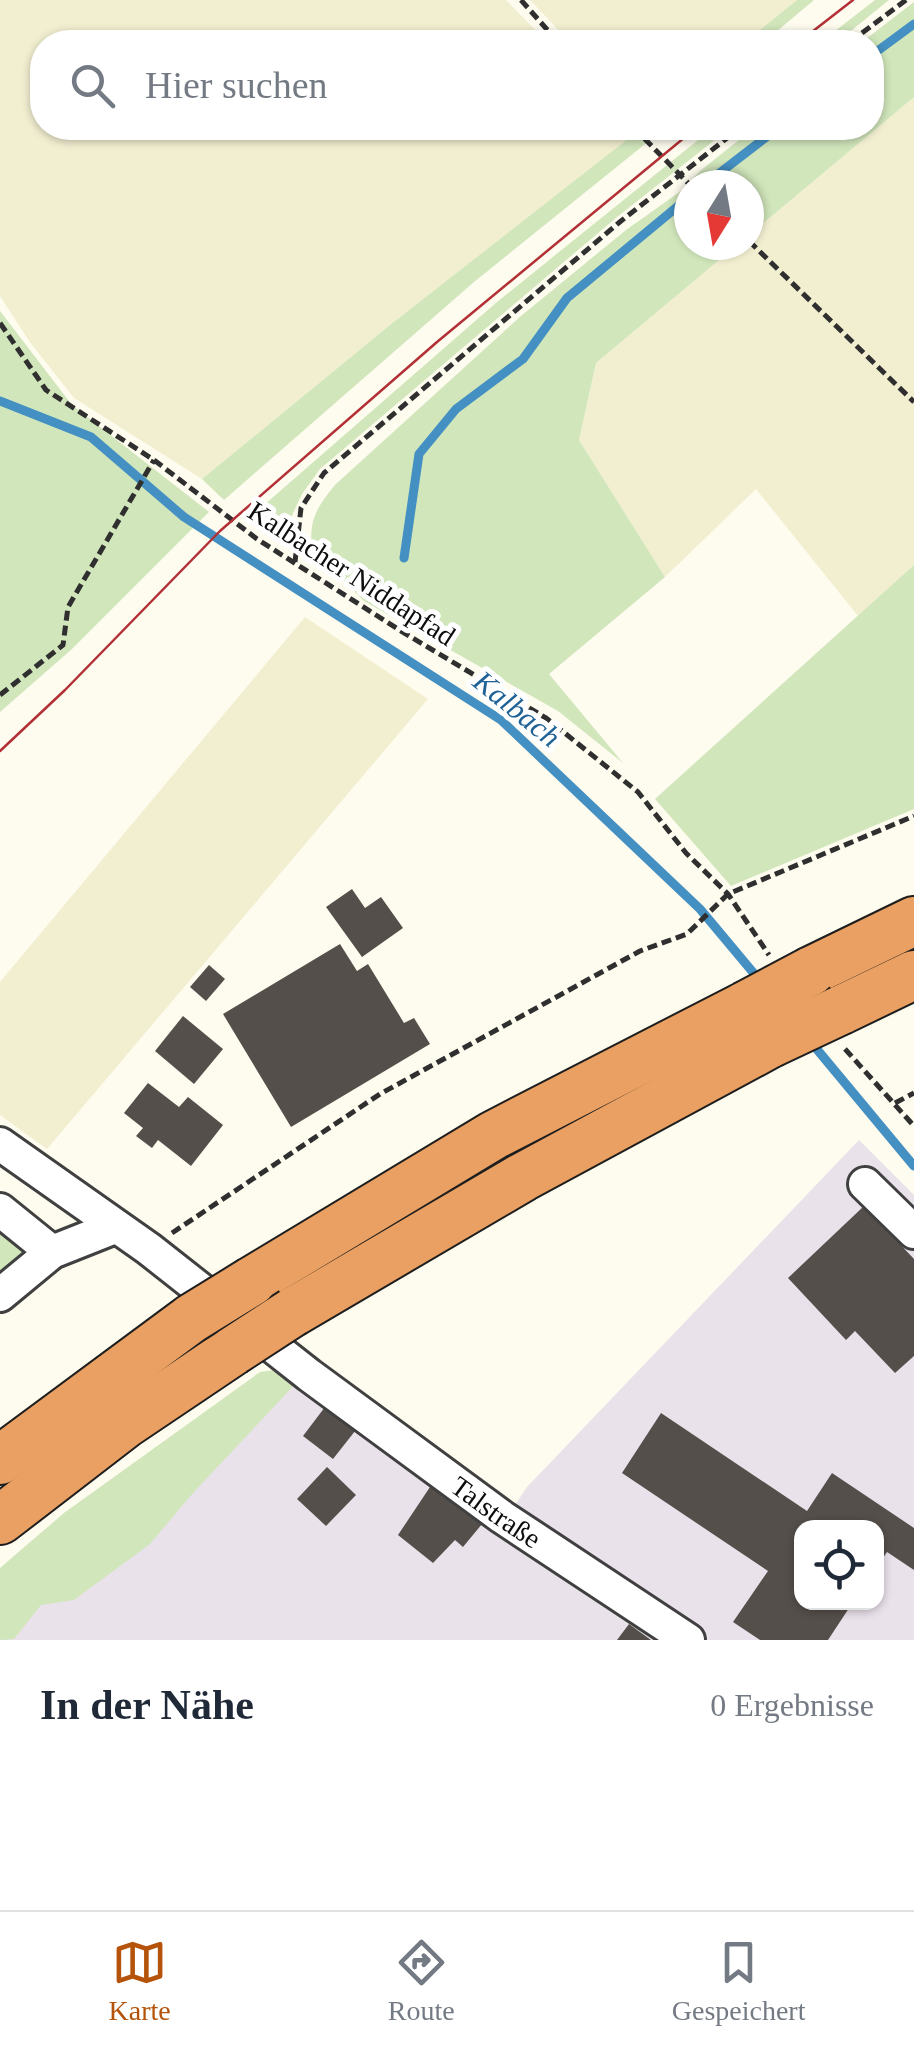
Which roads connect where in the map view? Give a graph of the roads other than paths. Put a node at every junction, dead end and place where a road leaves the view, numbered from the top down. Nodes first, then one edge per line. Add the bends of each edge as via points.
1 (914, 921) edge
2 (914, 975) edge
3 (758, 1025) junction
4 (0, 1144) edge
5 (866, 1184) dead end
6 (0, 1210) edge
7 (115, 1226) junction
8 (914, 1232) edge
9 (52, 1252) junction
10 (0, 1294) edge
11 (0, 1460) edge
12 (0, 1520) edge
13 (688, 1640) edge

1 - 3 highway, bridge via 810,971
2 - 3 highway, bridge via 840,1010
3 - 11 highway, bridge via 494,1135 192,1318
3 - 12 highway, bridge via 292,1312 126,1424
4 - 7 street, Talstraße
5 - 8 street
6 - 9 street
7 - 9 street
7 - 13 street, Talstraße via 502,1517
9 - 10 street

